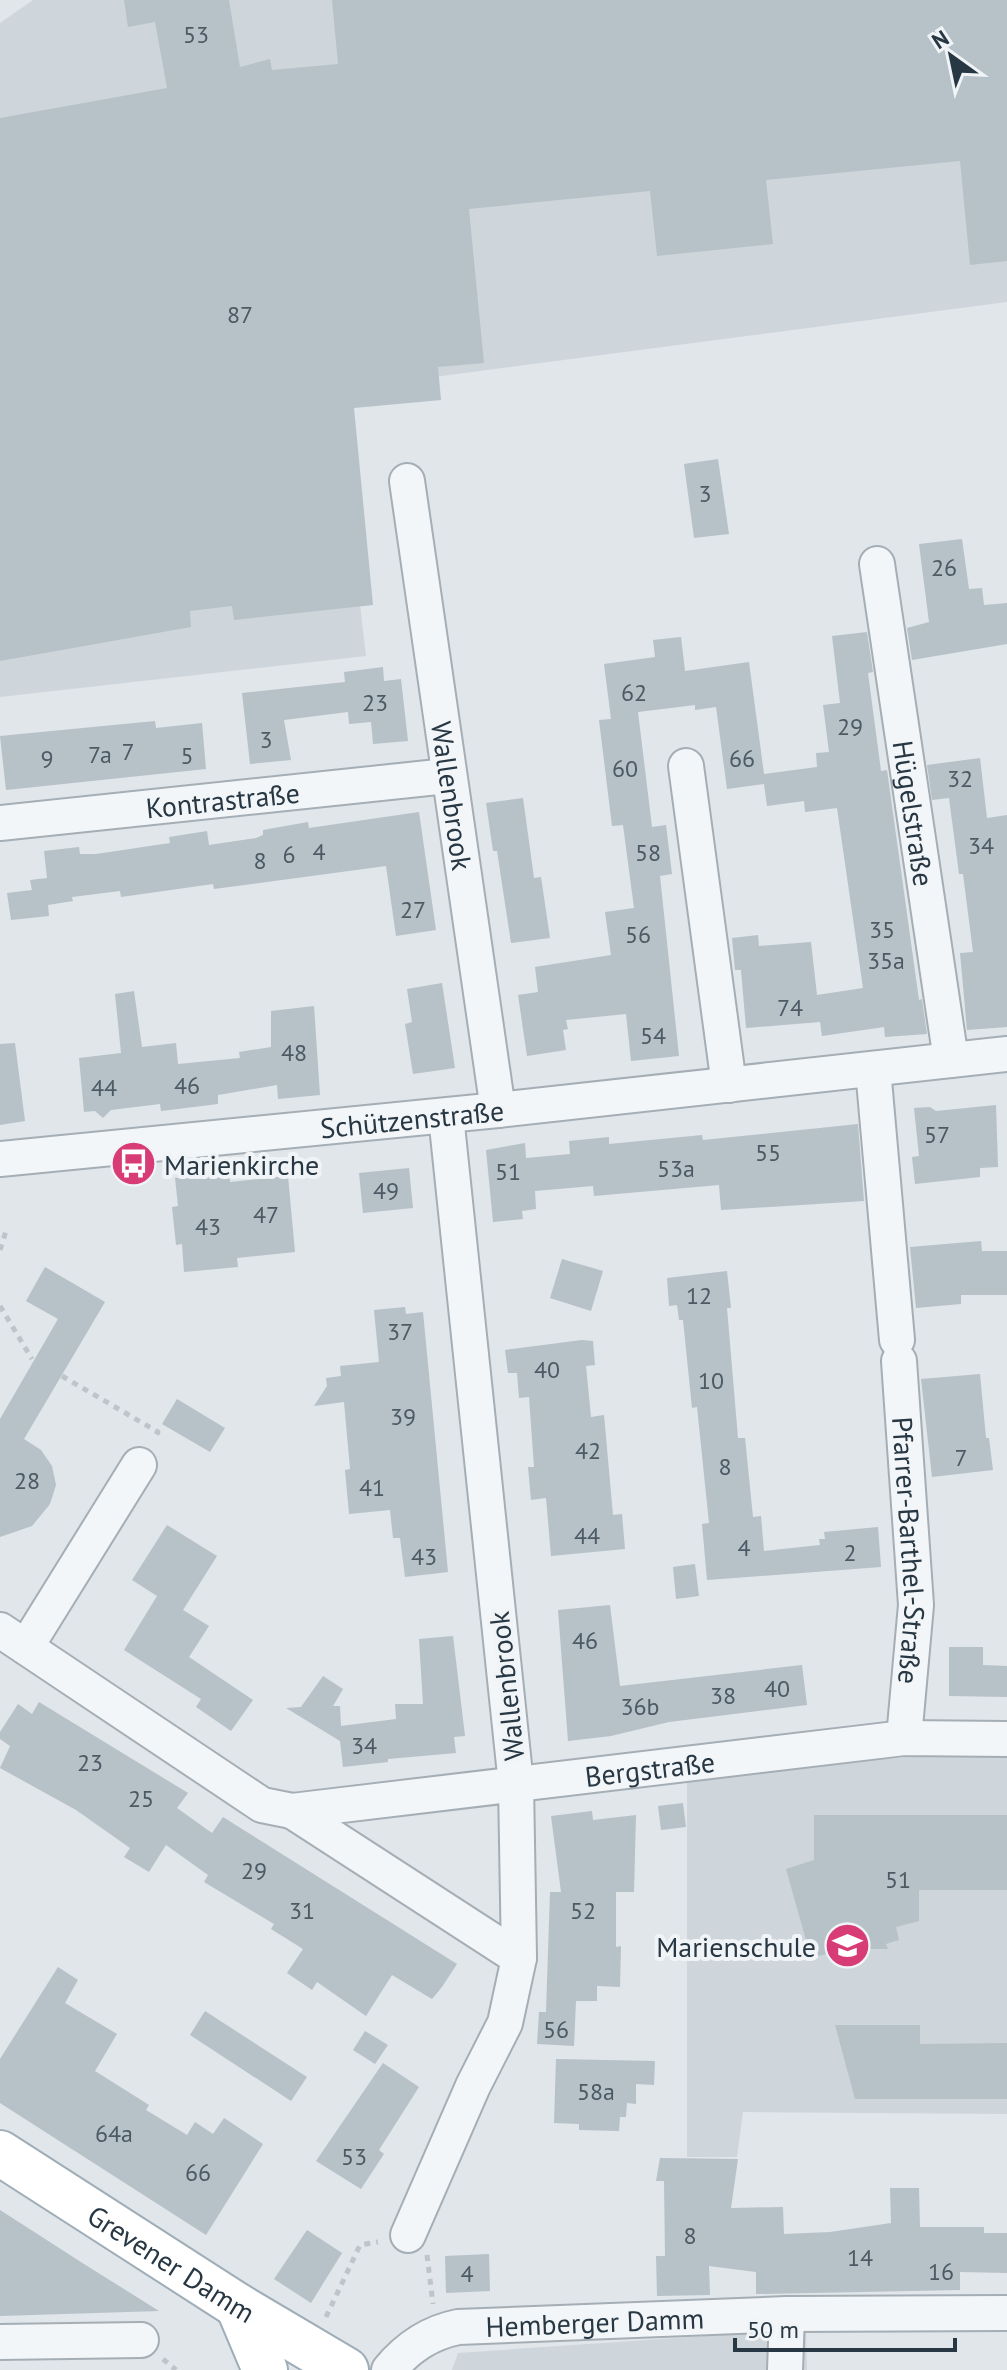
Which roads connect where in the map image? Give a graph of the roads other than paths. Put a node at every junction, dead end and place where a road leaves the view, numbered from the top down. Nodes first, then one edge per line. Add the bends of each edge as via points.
1 (407, 481) dead end
2 (877, 564) dead end
3 (686, 766) dead end
4 (447, 776) junction
5 (0, 823) edge
6 (1007, 1054) edge
7 (951, 1060) junction
8 (873, 1069) junction
9 (729, 1085) junction
10 (498, 1110) junction
11 (446, 1116) junction
12 (0, 1159) edge
13 (139, 1465) road end
14 (13, 1639) edge
15 (904, 1738) junction
16 (1007, 1739) edge
17 (516, 1784) junction
18 (292, 1811) junction
19 (519, 1958) junction
20 (0, 2153) edge
21 (408, 2235) road end
22 (238, 2306) junction
23 (1007, 2313) edge
24 (787, 2314) junction
25 (141, 2340) dead end
26 (0, 2342) edge
27 (328, 2360) edge
28 (265, 2370) edge
29 (389, 2370) edge
30 (785, 2370) edge

1 - 4 street, Wallenbrook
2 - 7 street, Hügelstraße
3 - 9 street
4 - 5 street, Kontrastraße
4 - 10 street, Wallenbrook
6 - 7 street, Schützenstraße
7 - 8 street, Schützenstraße
8 - 9 street, Schützenstraße
8 - 15 street, Pfarrer-Barthel-Straße via 916,1605
9 - 10 street, Schützenstraße
10 - 11 street, Schützenstraße
11 - 12 street, Schützenstraße
11 - 17 street, Wallenbrook
13 - 14 street
14 - 18 street, Bergstraße via 262,1805
15 - 16 street, Bergstraße
15 - 17 street, Bergstraße
17 - 18 street, Bergstraße
17 - 19 street, Wallenbrook
18 - 19 street, Bergstraße
19 - 21 street, Wallenbrook via 505,2023
20 - 22 main road, Grevener Damm
22 - 27 main road, Grevener Damm
22 - 28 main road
23 - 24 street, Hemberger Damm
24 - 29 street, Hemberger Damm via 458,2327 435,2331
24 - 30 street
25 - 26 street

